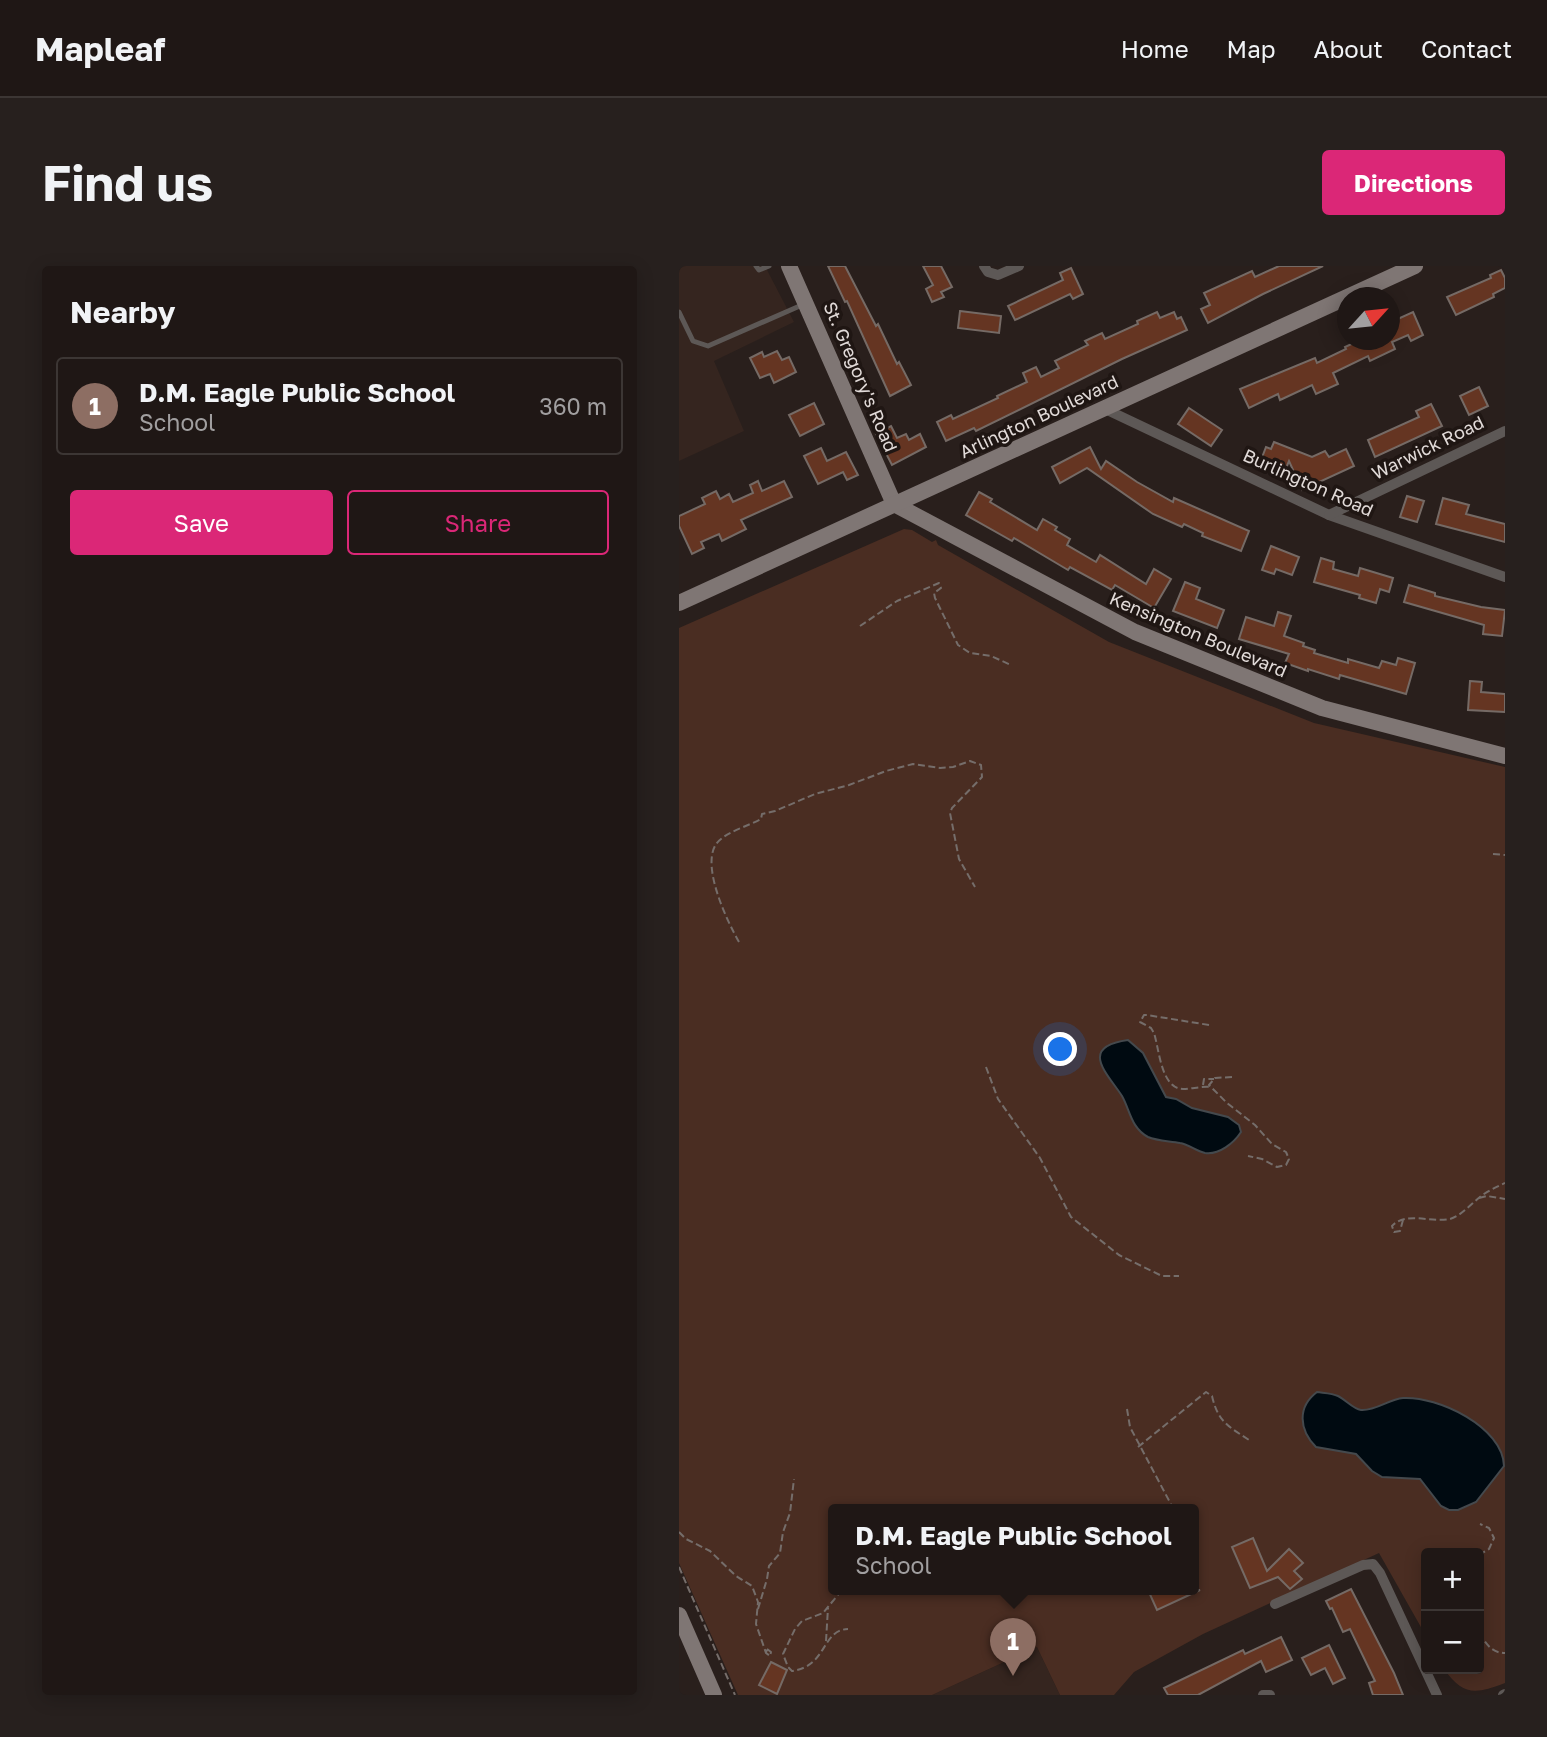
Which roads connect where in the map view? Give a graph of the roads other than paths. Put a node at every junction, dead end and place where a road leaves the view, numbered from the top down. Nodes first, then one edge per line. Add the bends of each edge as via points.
1 (756, 266) edge
2 (769, 266) edge
3 (789, 266) edge
4 (984, 266) edge
5 (1019, 266) edge
6 (1415, 266) edge
7 (806, 303) junction
8 (679, 312) edge
9 (1103, 408) junction
10 (1505, 430) edge
11 (894, 504) junction
12 (1329, 516) junction
13 (1505, 577) edge
14 (679, 603) edge
15 (1505, 756) edge
16 (1275, 1604) dead end
17 (679, 1615) edge
18 (714, 1695) edge
19 (1263, 1695) edge
20 (1270, 1695) edge
21 (1437, 1695) edge

1 - 2 lane via 759,270
3 - 7 street, St. Gregory's Road
4 - 5 street via 998,275
6 - 9 street, Arlington Boulevard
7 - 8 lane via 708,346 692,341
7 - 11 street, St. Gregory's Road
9 - 11 street, Arlington Boulevard
9 - 12 street, Burlington Road
10 - 12 street, Warwick Road
11 - 14 street, Arlington Boulevard
11 - 15 street, Kensington Boulevard via 1135,632 1322,708
12 - 13 street, Burlington Road
16 - 21 street via 1373,1564
17 - 18 street
19 - 20 street

